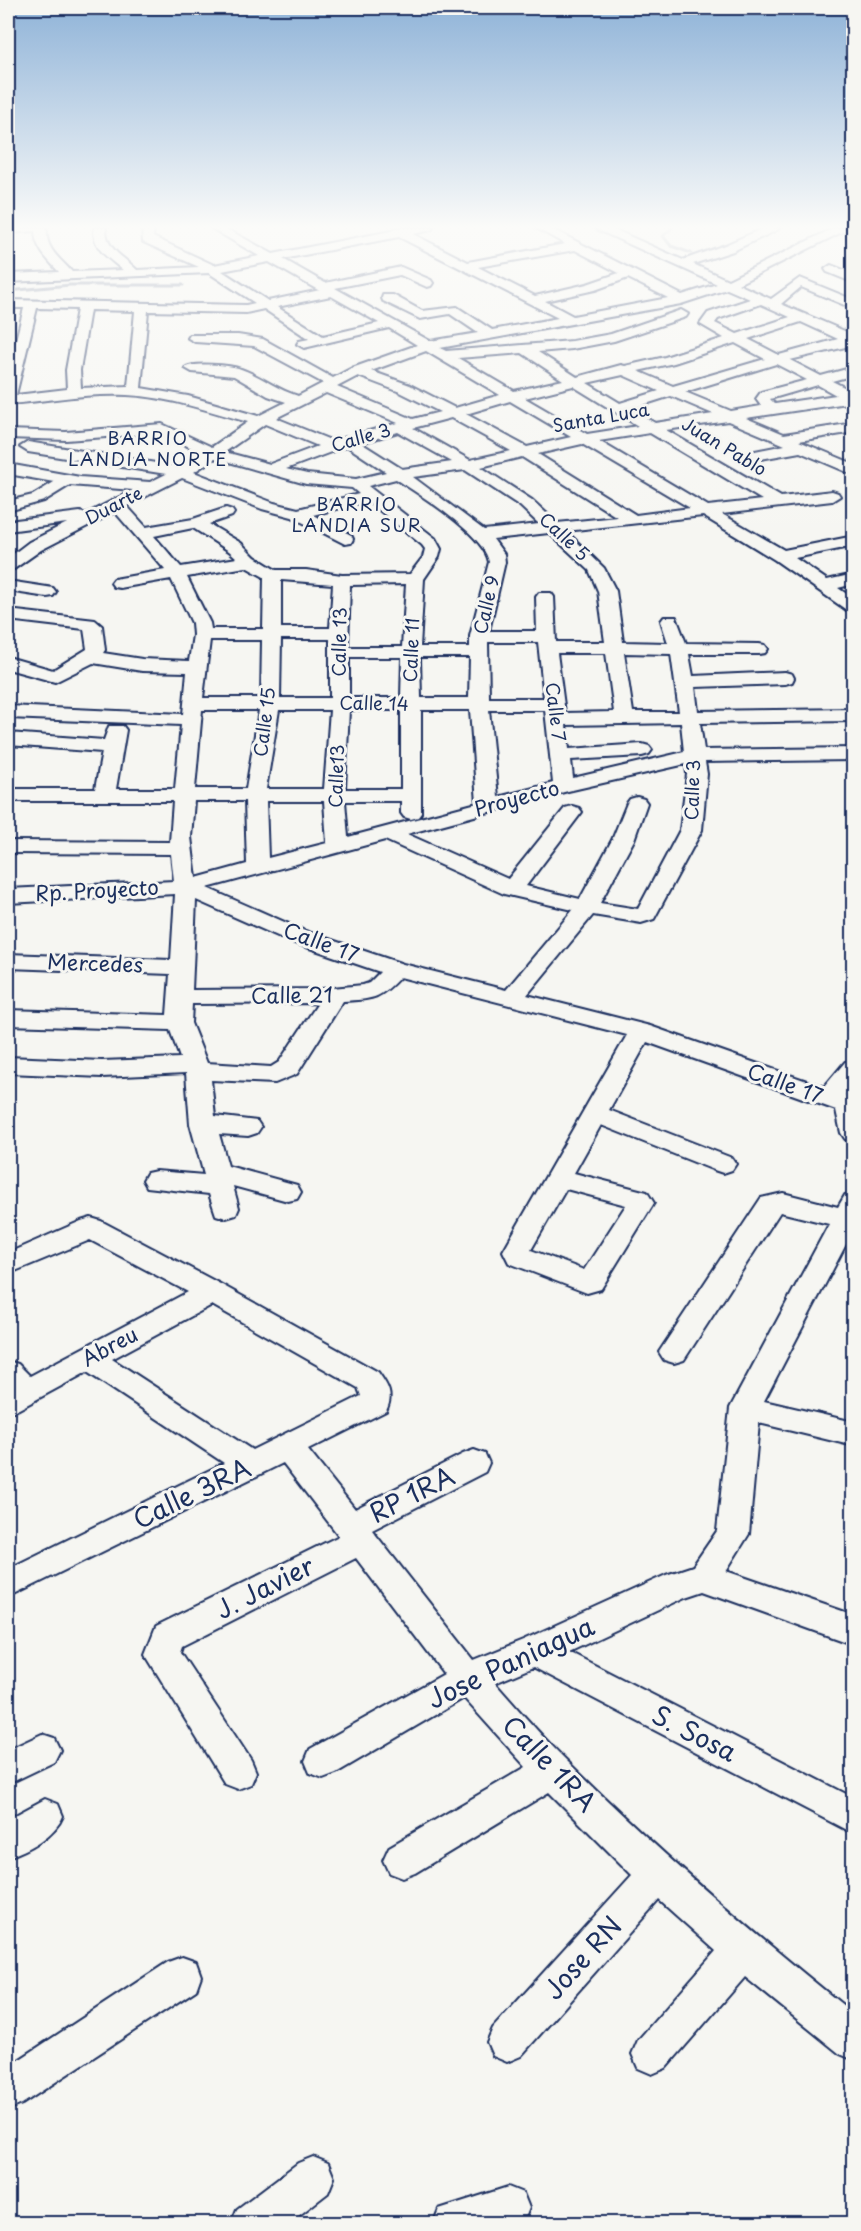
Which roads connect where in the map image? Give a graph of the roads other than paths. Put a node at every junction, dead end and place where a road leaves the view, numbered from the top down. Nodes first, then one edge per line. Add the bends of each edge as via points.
1 (25, 332) edge
2 (79, 332) edge
3 (140, 332) edge
4 (174, 332) edge
5 (215, 332) edge
6 (308, 332) edge
7 (355, 332) edge
8 (404, 332) edge
9 (486, 332) edge
10 (500, 332) edge
11 (630, 332) edge
12 (719, 332) edge
13 (755, 332) edge
14 (835, 332) edge
15 (488, 334) junction
16 (614, 338) junction
17 (733, 339) junction
18 (320, 340) junction
19 (852, 340) edge
20 (572, 345) junction
21 (427, 346) junction
22 (194, 348) junction
23 (273, 351) junction
24 (527, 351) junction
25 (444, 355) junction
26 (778, 359) junction
27 (669, 360) junction
28 (357, 371) junction
29 (625, 371) junction
30 (854, 371) edge
31 (714, 378) junction
32 (818, 380) junction
33 (574, 382) junction
34 (329, 385) junction
35 (132, 391) junction
36 (672, 391) junction
37 (74, 393) junction
38 (513, 396) junction
39 (853, 397) edge
40 (8, 399) edge
41 (182, 399) junction
42 (299, 401) junction
43 (620, 407) junction
44 (771, 409) junction
45 (454, 413) junction
46 (726, 416) junction
47 (263, 420) junction
48 (406, 426) junction
49 (561, 426) junction
50 (854, 427) edge
51 (655, 428) junction
52 (8, 434) edge
53 (584, 439) junction
54 (783, 439) junction
55 (8, 440) edge
56 (504, 440) junction
57 (340, 444) junction
58 (804, 447) junction
59 (526, 452) junction
60 (213, 453) junction
61 (755, 455) dead end
62 (450, 456) junction
63 (468, 465) junction
64 (850, 465) edge
65 (8, 469) edge
66 (271, 469) junction
67 (181, 472) junction
68 (400, 474) junction
69 (66, 480) junction
70 (356, 484) junction
71 (152, 487) junction
72 (371, 496) junction
73 (832, 496) dead end
74 (777, 502) junction
75 (117, 504) junction
76 (8, 506) edge
77 (704, 512) junction
78 (226, 513) dead end
79 (298, 514) junction
80 (96, 515) junction
81 (633, 520) junction
82 (196, 523) junction
83 (8, 526) edge
84 (557, 529) junction
85 (143, 533) junction
86 (480, 535) junction
87 (345, 539) dead end
88 (854, 542) edge
89 (35, 546) junction
90 (8, 550) edge
91 (781, 556) junction
92 (249, 561) junction
93 (8, 565) edge
94 (176, 572) junction
95 (273, 575) junction
96 (415, 579) junction
97 (854, 579) edge
98 (342, 580) junction
99 (120, 583) dead end
100 (8, 586) edge
101 (825, 586) junction
102 (47, 592) dead end
103 (545, 597) dead end
104 (854, 607) edge
105 (8, 615) edge
106 (670, 621) dead end
107 (339, 633) junction
108 (272, 634) junction
109 (202, 635) junction
110 (547, 642) junction
111 (478, 644) junction
112 (615, 646) junction
113 (679, 648) junction
114 (759, 650) dead end
115 (340, 652) junction
116 (411, 653) junction
117 (90, 657) junction
118 (8, 663) edge
119 (196, 667) junction
120 (785, 678) dead end
121 (685, 682) junction
122 (270, 704) junction
123 (340, 704) junction
124 (411, 705) junction
125 (479, 705) junction
126 (555, 711) junction
127 (8, 712) edge
128 (193, 712) junction
129 (854, 715) edge
130 (798, 717) junction
131 (118, 718) junction
132 (624, 718) junction
133 (691, 718) junction
134 (8, 739) edge
135 (113, 747) junction
136 (642, 750) dead end
137 (808, 754) junction
138 (854, 754) edge
139 (561, 755) junction
140 (695, 756) junction
141 (564, 786) junction
142 (8, 795) edge
143 (334, 795) junction
144 (410, 795) junction
145 (104, 796) junction
146 (183, 796) junction
147 (255, 796) junction
148 (637, 803) dead end
149 (488, 806) junction
150 (572, 812) dead end
151 (411, 828) junction
152 (388, 834) junction
153 (8, 847) edge
154 (180, 848) junction
155 (338, 848) junction
156 (258, 869) junction
157 (186, 887) junction
158 (512, 889) junction
159 (8, 896) edge
160 (587, 907) junction
161 (10, 966) edge
162 (183, 967) junction
163 (395, 969) junction
164 (335, 995) junction
165 (180, 997) junction
166 (512, 998) junction
167 (8, 1018) edge
168 (179, 1023) junction
169 (641, 1030) junction
170 (8, 1065) edge
171 (197, 1068) junction
172 (854, 1068) edge
173 (843, 1104) edge
174 (594, 1113) junction
175 (203, 1124) junction
176 (248, 1127) dead end
177 (854, 1133) edge
178 (723, 1164) dead end
179 (557, 1177) junction
180 (156, 1180) dead end
181 (220, 1188) junction
182 (288, 1192) dead end
183 (850, 1210) edge
184 (8, 1264) edge
185 (212, 1292) junction
186 (674, 1352) dead end
187 (88, 1358) junction
188 (14, 1388) edge
189 (745, 1408) junction
190 (854, 1434) edge
191 (288, 1447) junction
192 (474, 1463) dead end
193 (251, 1465) junction
194 (356, 1533) junction
195 (704, 1577) junction
196 (8, 1583) edge
197 (854, 1630) edge
198 (535, 1651) junction
199 (468, 1678) junction
200 (42, 1750) dead end
201 (323, 1761) dead end
202 (8, 1768) edge
203 (552, 1771) junction
204 (238, 1772) dead end
205 (45, 1816) dead end
206 (854, 1817) edge
207 (8, 1839) edge
208 (402, 1860) dead end
209 (658, 1874) junction
210 (742, 1950) junction
211 (182, 1976) dead end
212 (854, 2040) edge
213 (507, 2042) dead end
214 (652, 2054) dead end
215 (8, 2090) edge
216 (312, 2178) dead end
217 (508, 2208) dead end
218 (252, 2223) edge
219 (454, 2223) edge

1 - 40 street
2 - 37 street
3 - 35 street
4 - 22 street
5 - 22 street
6 - 18 street
7 - 18 street
8 - 21 street
9 - 15 street
10 - 15 street, Duarte
11 - 16 street
12 - 17 street
13 - 17 street, Calle 3
14 - 19 street
15 - 21 street, Duarte
16 - 20 street
16 - 27 street
17 - 26 street
17 - 27 street, Calle 3
18 - 23 street
19 - 26 street
20 - 24 street
20 - 29 street
21 - 25 street
21 - 28 street, Duarte
22 - 23 street, Calle 5 via 249,340
22 - 41 street
22 - 42 street via 273,393
23 - 34 street, Calle 5
24 - 25 street
24 - 33 street, Juan Pablo
25 - 38 street
26 - 31 street
26 - 32 street
27 - 29 street, Calle 3
27 - 31 street
28 - 34 street, Duarte
28 - 45 street via 423,396
29 - 33 street, Calle 3
29 - 36 street
30 - 32 street
31 - 36 street
32 - 39 street
32 - 44 street via 766,395 764,399
33 - 38 street, Calle 3
33 - 43 street, Juan Pablo
34 - 42 street, Duarte
34 - 48 street, Calle 5
35 - 37 street, Calle 9
35 - 41 street, Calle 9
36 - 43 street
36 - 46 street
37 - 40 street, Calle 9
38 - 45 street, Calle 3
38 - 49 street
39 - 44 street, Santa Luca
41 - 47 street, Calle 9
42 - 47 street, Duarte
43 - 51 street, Juan Pablo
44 - 46 street, Santa Luca
45 - 48 street, Calle 3
45 - 56 street
46 - 51 street, Santa Luca
46 - 54 street
47 - 57 street, Calle 9
47 - 60 street, Duarte
48 - 57 street, Calle 3
48 - 62 street, Calle 5
49 - 53 street
49 - 56 street
50 - 54 street
51 - 53 street, Santa Luca
51 - 74 street, Juan Pablo
52 - 60 street via 66,436 162,428
53 - 59 street, Santa Luca
53 - 77 street
54 - 58 street
55 - 67 street via 55,452
56 - 59 street
56 - 62 street
57 - 66 street, Calle 3
57 - 68 street, Calle 9
58 - 61 street
58 - 64 street
59 - 63 street, Santa Luca
59 - 81 street
60 - 66 street
60 - 67 street, Duarte
62 - 63 street, Calle 5
63 - 68 street, Santa Luca
63 - 84 street, Calle 5 via 526,502
65 - 69 street
66 - 70 street via 328,483
67 - 71 street, Duarte
67 - 79 street
68 - 70 street, Santa Luca
68 - 86 street, Calle 9
69 - 71 street
69 - 76 street via 38,499
70 - 72 street
71 - 75 street, Duarte
72 - 79 street
72 - 96 street via 433,549
73 - 74 street
74 - 77 street
75 - 80 street, Duarte
75 - 85 street
77 - 81 street
77 - 91 street
78 - 82 street
79 - 87 street
80 - 83 street
80 - 89 street, Duarte
81 - 84 street
82 - 85 street
82 - 92 street via 235,547
84 - 86 street
84 - 112 street, Calle 5 via 596,568 607,591
85 - 94 street
86 - 111 street, Calle 9 via 497,562
88 - 91 street
89 - 90 street
89 - 93 street, Duarte
91 - 101 street
92 - 94 street
92 - 95 street
94 - 99 street
94 - 109 street via 200,618
95 - 98 street
95 - 108 street, Calle 15
96 - 98 street
96 - 116 street, Calle 11
97 - 101 street
98 - 107 street, Calle 13
100 - 102 street
101 - 104 street
103 - 110 street, Calle 7
105 - 117 street via 93,626 96,650
106 - 113 street, Calle 3
107 - 108 street
107 - 115 street, Calle 13
108 - 109 street
108 - 122 street, Calle 15
109 - 119 street
110 - 111 street
110 - 112 street
110 - 126 street, Calle 7
111 - 116 street
111 - 125 street, Calle 9
112 - 113 street
112 - 132 street, Calle 5
113 - 114 street
113 - 121 street, Calle 3
115 - 116 street
115 - 123 street, Calle 13
116 - 124 street, Calle 11
117 - 118 street via 51,676
117 - 119 street via 142,665
119 - 128 street
120 - 121 street
121 - 133 street, Calle 3
122 - 123 street, Calle 14
122 - 128 street, Calle 14
122 - 147 street, Calle 15
123 - 124 street, Calle 14
123 - 143 street, Calle13
124 - 125 street, Calle 14
124 - 144 street, Calle 11
125 - 126 street, Calle 14
125 - 149 street, Calle 9
126 - 132 street, Calle 14
126 - 139 street, Calle 7
127 - 131 street, Calle 14
128 - 131 street, Calle 14
128 - 146 street
129 - 130 street, Calle 14
130 - 133 street, Calle 14
130 - 137 street
131 - 135 street
132 - 133 street, Calle 14
133 - 140 street, Calle 3
134 - 135 street
135 - 145 street
136 - 139 street
137 - 138 street, Proyecto
137 - 140 street, Proyecto
139 - 141 street, Calle 7
140 - 141 street, Proyecto
140 - 160 street, Calle 3 via 691,830 646,914
141 - 149 street, Proyecto
142 - 145 street
143 - 144 street
143 - 147 street
143 - 155 street, Calle13
144 - 151 street, Calle 11
145 - 146 street
146 - 147 street
146 - 154 street
147 - 156 street, Calle 15
148 - 160 street via 623,840
149 - 151 street, Proyecto
150 - 158 street
151 - 152 street, Proyecto
152 - 155 street, Proyecto
152 - 158 street
153 - 154 street
154 - 157 street
155 - 156 street, Proyecto
156 - 157 street, Proyecto
157 - 159 street, Rp. Proyecto
157 - 162 street
157 - 163 street, Calle 17 via 297,936
158 - 160 street
160 - 166 street
161 - 162 street, Mercedes
162 - 165 street
163 - 164 street, Calle 21 via 372,991
163 - 166 street, Calle 17
164 - 165 street, Calle 21
164 - 171 street via 288,1068 275,1075
165 - 168 street
166 - 169 street, Calle 17
167 - 168 street
168 - 171 street
169 - 173 street, Calle 17
169 - 174 street
170 - 171 street
171 - 175 street
172 - 173 street
173 - 177 street
174 - 178 street
174 - 179 street
175 - 176 street
175 - 181 street
179 - 179 street via 517,1254 587,1283 641,1203
180 - 181 street
181 - 182 street
183 - 186 street via 783,1202 771,1205
183 - 189 street
184 - 185 street via 91,1228
185 - 187 street, Abreu
185 - 191 street, Calle 3RA via 368,1380 376,1392 375,1403
187 - 188 street, Abreu
187 - 193 street
189 - 190 street
189 - 195 street via 733,1534
191 - 193 street, Calle 3RA
191 - 194 street, Calle 1RA
192 - 194 street, RP 1RA
193 - 196 street, Calle 3RA
194 - 199 street, Calle 1RA
194 - 204 street, J. Javier via 168,1636 162,1654
195 - 197 street
195 - 198 street, Jose Paniagua via 678,1585
198 - 199 street, Jose Paniagua
198 - 206 street, S. Sosa
199 - 201 street, Jose Paniagua
199 - 203 street, Calle 1RA
200 - 202 street
203 - 208 street
203 - 209 street, Calle 1RA
205 - 207 street
209 - 210 street, Calle 1RA
209 - 213 street, Jose RN
210 - 212 street, Calle 1RA
210 - 214 street
211 - 215 street
216 - 218 street
217 - 219 street

